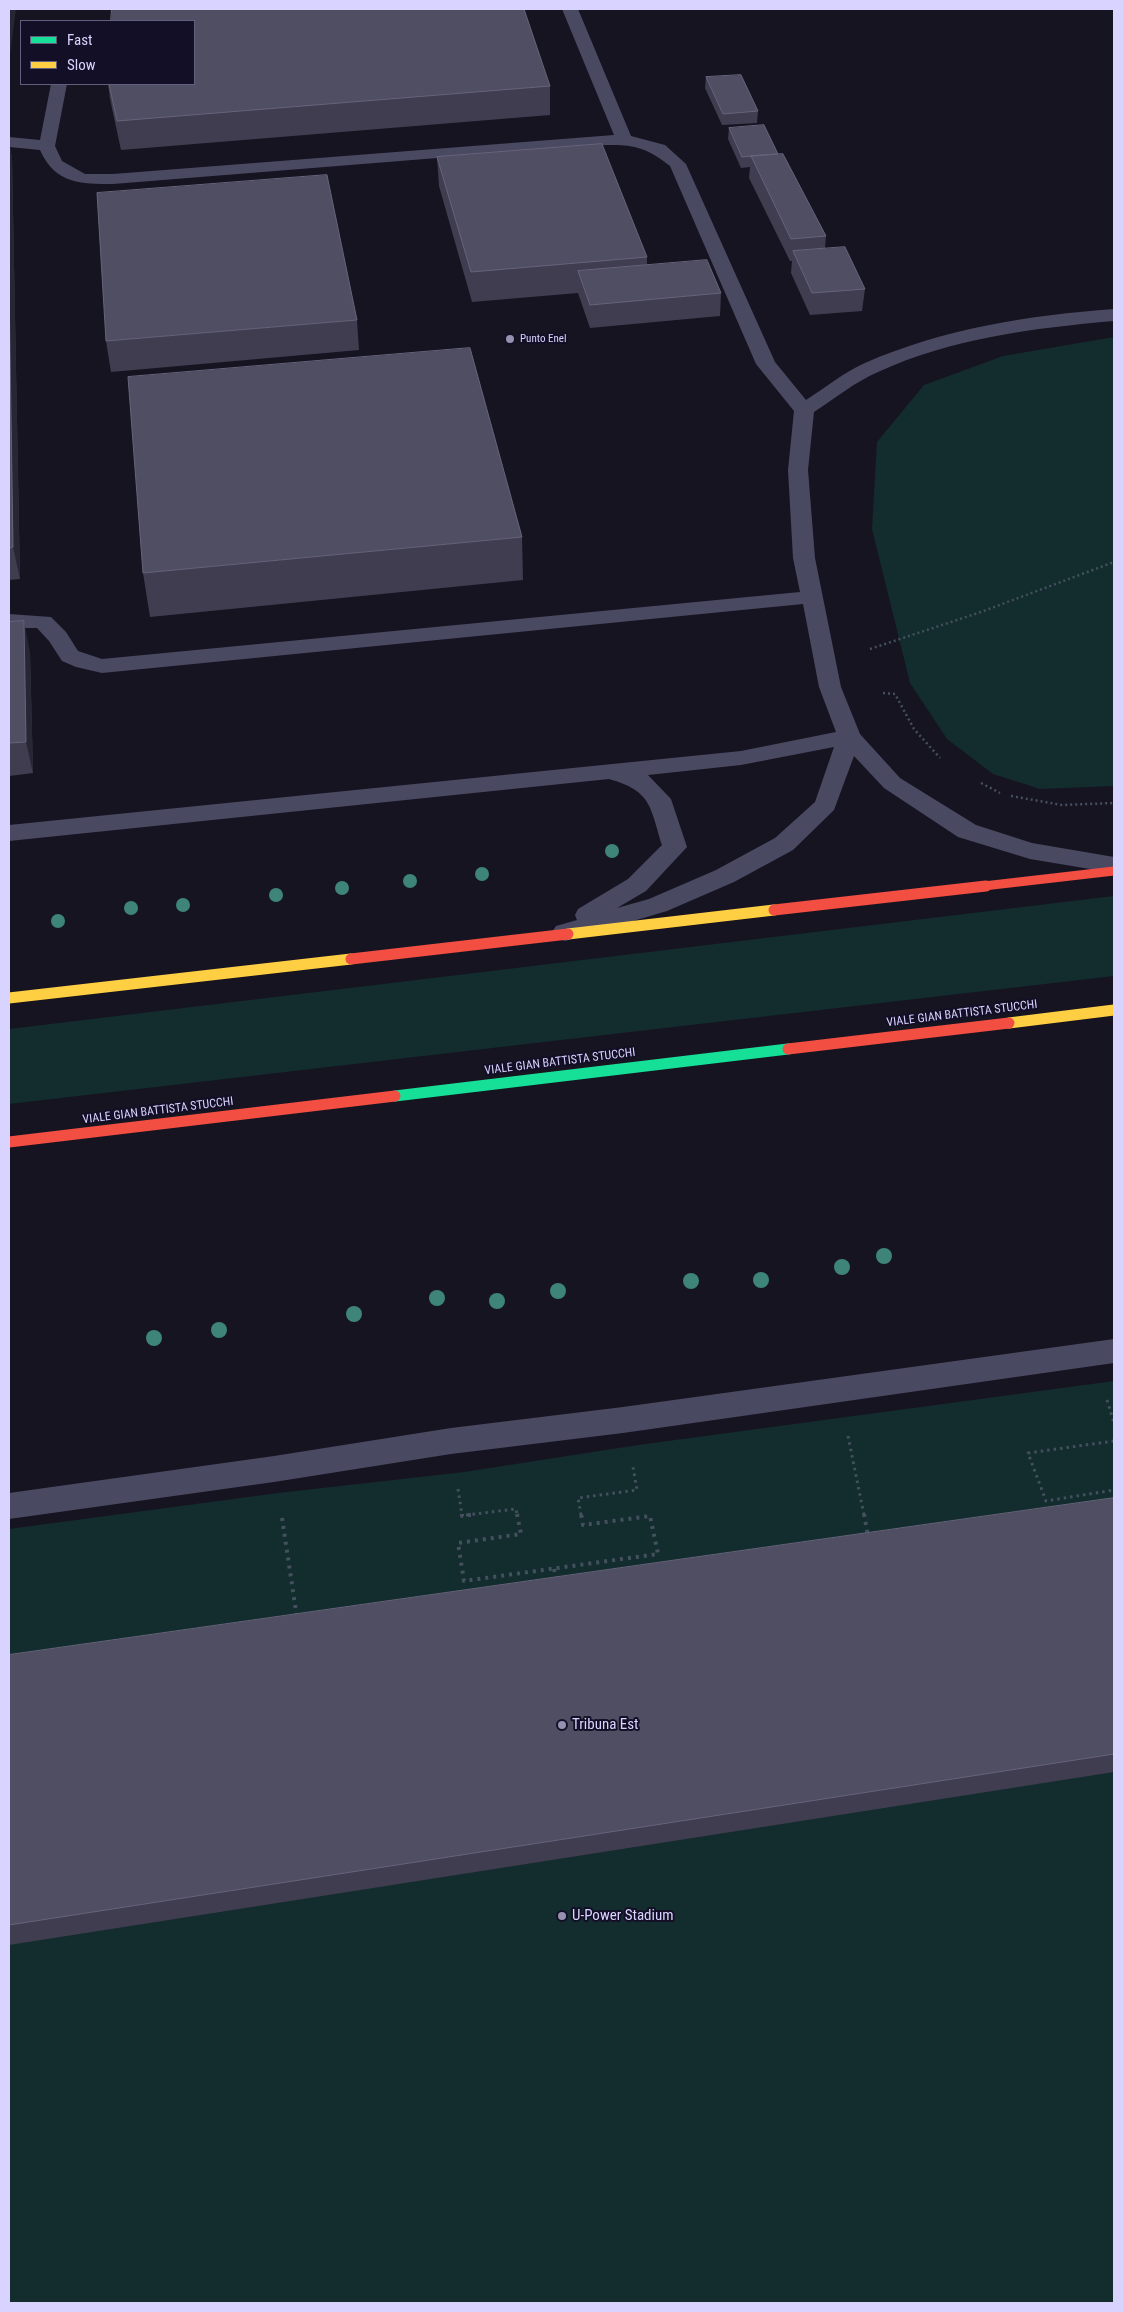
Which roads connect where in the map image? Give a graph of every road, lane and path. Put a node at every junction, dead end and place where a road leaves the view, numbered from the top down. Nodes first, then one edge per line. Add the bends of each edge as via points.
1 (570, 9) edge
2 (59, 85) edge
3 (624, 139) junction
4 (9, 142) edge
5 (47, 146) junction
6 (1114, 315) edge
7 (804, 410) junction
8 (1114, 562) edge
9 (812, 597) junction
10 (9, 622) edge
11 (825, 657) junction
12 (834, 696) junction
13 (849, 737) junction
14 (944, 762) dead end
15 (605, 771) junction
16 (980, 782) dead end
17 (1001, 793) dead end
18 (1010, 795) dead end
19 (1114, 803) edge
20 (9, 833) edge
21 (1114, 865) edge
22 (1114, 871) edge
23 (552, 936) junction
24 (9, 998) edge
25 (1114, 1010) edge
26 (9, 1142) edge
27 (1114, 1352) edge
28 (840, 1390) junction
29 (623, 1420) junction
30 (451, 1441) junction
31 (1114, 1441) edge
32 (274, 1469) junction
33 (1114, 1490) edge
34 (9, 1506) edge
35 (869, 1544) edge
36 (554, 1569) junction
37 (558, 1583) edge
38 (299, 1626) edge

1 - 3 street
2 - 5 street
3 - 5 street via 113,179 82,179 55,164
3 - 7 street via 660,149 677,164 766,364
4 - 5 street
6 - 7 street via 980,332 922,349 870,368
7 - 9 street via 798,470 804,558
8 - 11 path via 879,647
9 - 10 street via 102,666 70,656 43,622
9 - 11 street
11 - 12 street
12 - 13 street
12 - 14 path via 864,692 895,694 918,737
13 - 15 street via 741,758
13 - 21 street via 892,783 967,831 1030,851
13 - 23 street via 826,805 784,844 725,876 658,905
15 - 20 street
15 - 23 street via 639,780 659,799 675,847 637,885
16 - 17 path
18 - 19 path via 1037,803 1078,807
22 - 23 main road
23 - 24 main road
25 - 26 main road, VIALE GIAN BATTISTA STUCCHI
27 - 28 street
28 - 29 street
28 - 35 path
29 - 30 street
29 - 36 path via 637,1490 578,1498 583,1525 650,1516 658,1554
30 - 32 street
30 - 36 path via 462,1516 516,1509 521,1534 458,1543 464,1581
31 - 33 path via 1028,1453 1046,1501
32 - 34 street
32 - 38 path
36 - 37 path

